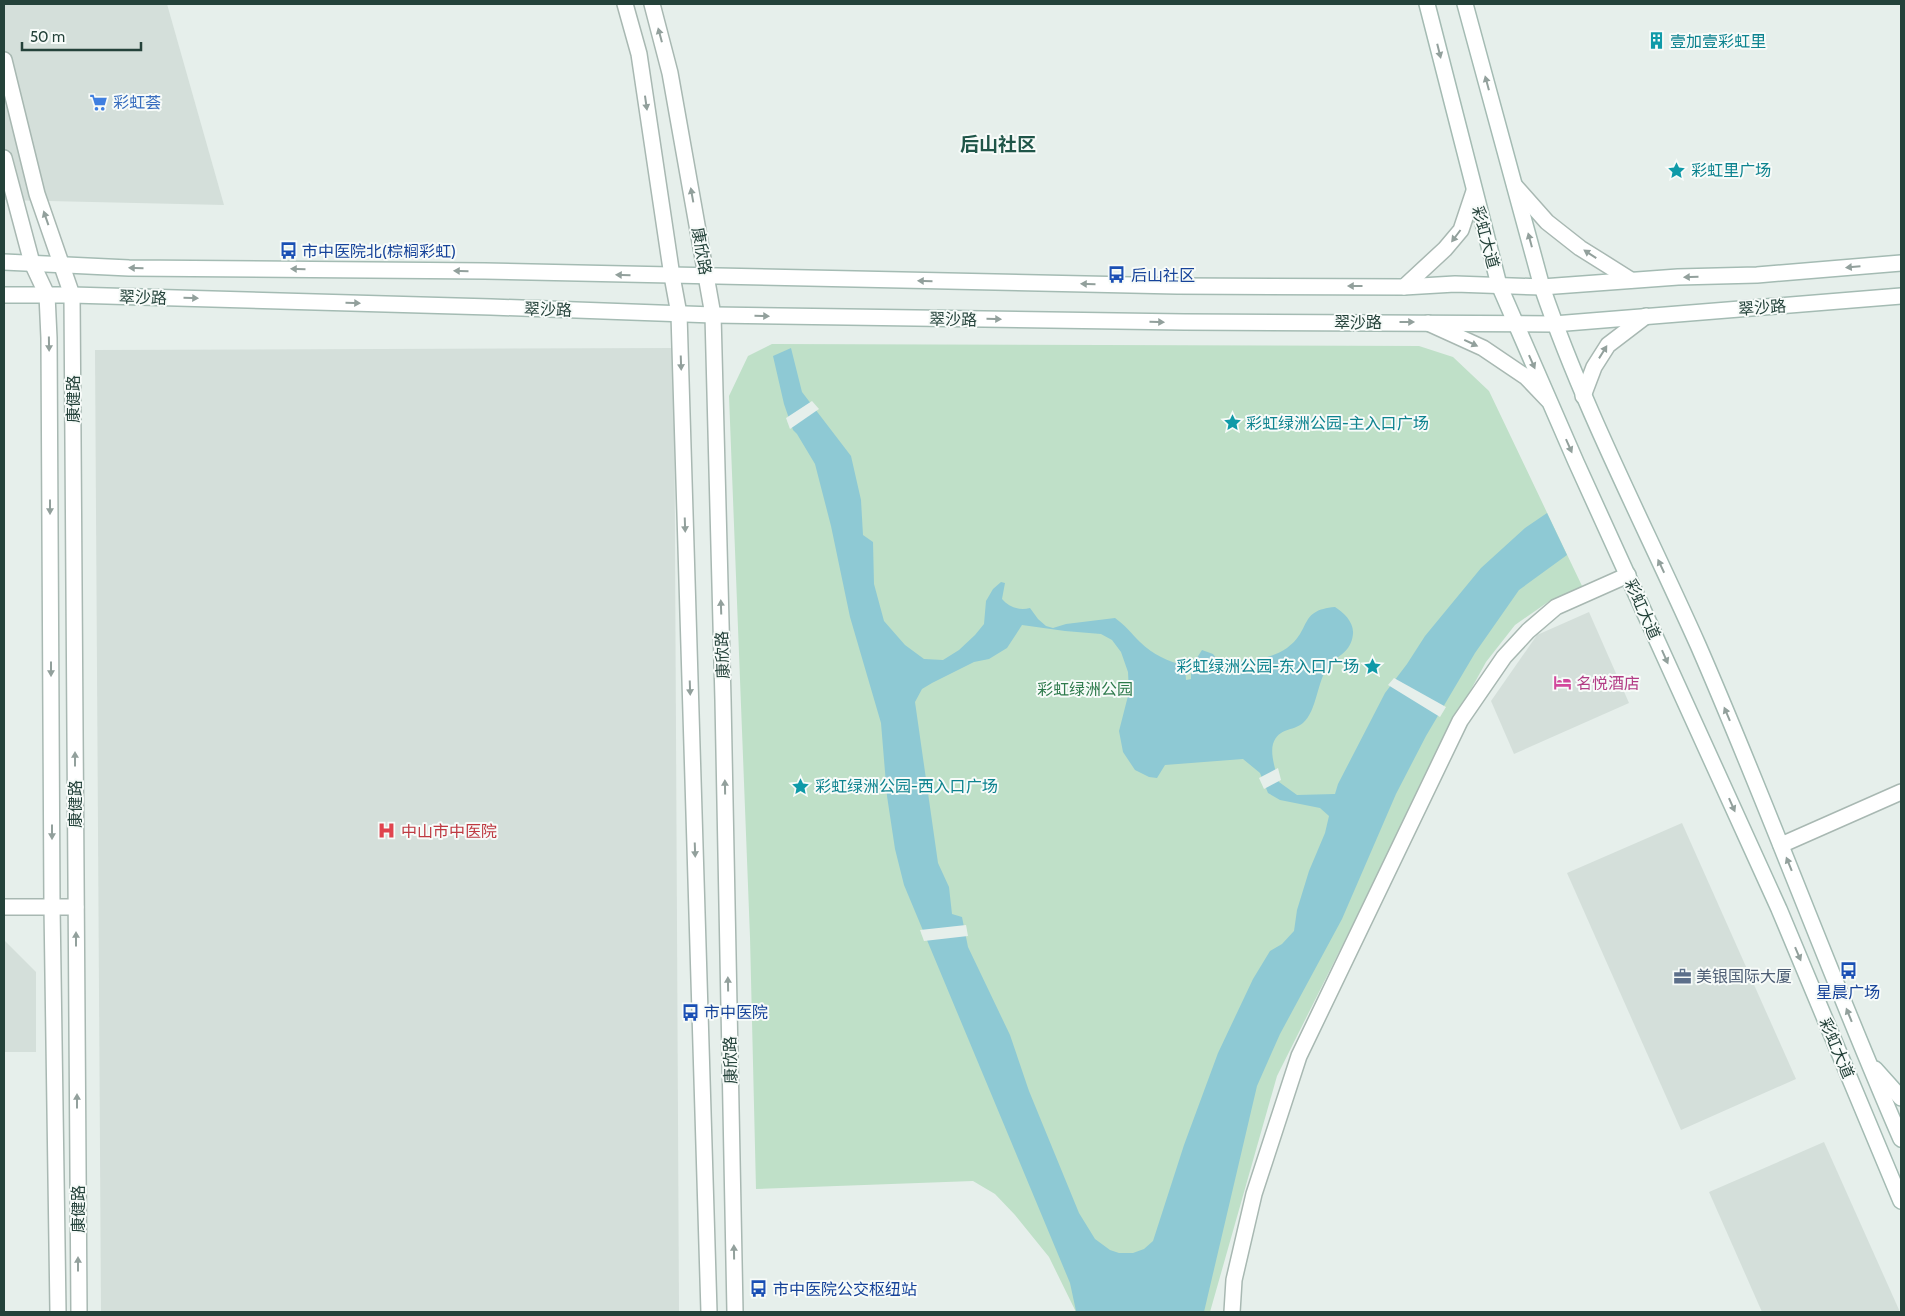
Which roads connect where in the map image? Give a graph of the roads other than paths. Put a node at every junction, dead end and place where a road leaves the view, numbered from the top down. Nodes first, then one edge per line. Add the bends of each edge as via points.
1 (625, 4) edge
2 (652, 4) edge
3 (1427, 4) edge
4 (1465, 4) edge
5 (4, 60) edge
6 (4, 158) edge
7 (1515, 186) junction
8 (1474, 192) junction
9 (4, 262) edge
10 (32, 263) junction
11 (1901, 263) edge
12 (62, 264) junction
13 (672, 276) junction
14 (707, 277) junction
15 (1631, 280) junction
16 (1498, 285) junction
17 (1404, 287) junction
18 (1542, 287) junction
19 (4, 295) edge
20 (72, 295) junction
21 (47, 296) junction
22 (1901, 296) edge
23 (679, 314) junction
24 (713, 315) junction
25 (1646, 316) junction
26 (1427, 322) junction
27 (1515, 324) junction
28 (1554, 324) junction
29 (1583, 396) junction
30 (1549, 401) junction
31 (1628, 575) junction
32 (1901, 792) edge
33 (1781, 845) junction
34 (4, 906) edge
35 (52, 906) junction
36 (76, 907) junction
37 (1867, 1061) junction
38 (1901, 1098) edge
39 (1901, 1139) edge
40 (1901, 1201) edge
41 (58, 1312) edge
42 (79, 1312) edge
43 (709, 1312) edge
44 (735, 1312) edge
45 (1232, 1312) edge

1 -> 13 street, 康欣路 via 639,54
14 -> 2 street, 康欣路 via 670,74
3 -> 8 street, 彩虹大道
7 -> 4 street, 彩虹大道
12 -> 5 street, 康健路 via 37,194
6 - 10 street
15 -> 7 street via 1580,248 1547,222
18 -> 7 street, 彩虹大道
8 - 16 street, 彩虹大道
8 -> 17 street via 1461,230 1446,250
9 - 10 street, 翠沙路
10 - 12 street, 翠沙路
10 - 21 street
11 -> 15 street, 翠沙路 via 1756,275
13 -> 12 street, 翠沙路 via 129,268
12 - 20 street, 康健路
13 - 14 street, 翠沙路
13 - 23 street, 康欣路
17 -> 14 street, 翠沙路
14 - 24 street, 康欣路
15 - 18 street, 翠沙路
16 - 17 street, 翠沙路
16 - 18 street, 翠沙路
16 - 27 street, 彩虹大道
18 - 28 street, 彩虹大道
19 - 21 street, 翠沙路
20 - 21 street, 翠沙路
20 -> 23 street, 翠沙路
36 -> 20 street, 康健路
21 -> 35 street, 康健路 via 50,338
22 - 25 street, 翠沙路
23 - 24 street, 翠沙路
23 -> 43 street, 康欣路
24 -> 26 street, 翠沙路
44 -> 24 street, 康欣路
25 - 28 street, 翠沙路
29 -> 25 street via 1594,367 1608,344
26 - 27 street, 翠沙路
26 -> 30 street via 1483,348 1526,377
27 - 28 street, 翠沙路
27 -> 30 street, 彩虹大道
28 - 29 street, 彩虹大道
33 -> 29 street, 彩虹大道 via 1698,645
30 -> 31 street, 彩虹大道
31 -> 40 street, 彩虹大道 via 1779,909
31 - 45 street via 1556,607 1528,630 1504,657 1460,721 1299,1056 1254,1194 1234,1280
32 - 33 street
37 -> 33 street, 彩虹大道
34 - 35 street
35 - 36 street
35 - 41 street, 康健路
42 -> 36 street, 康健路
37 - 38 street
37 - 39 street, 彩虹大道

